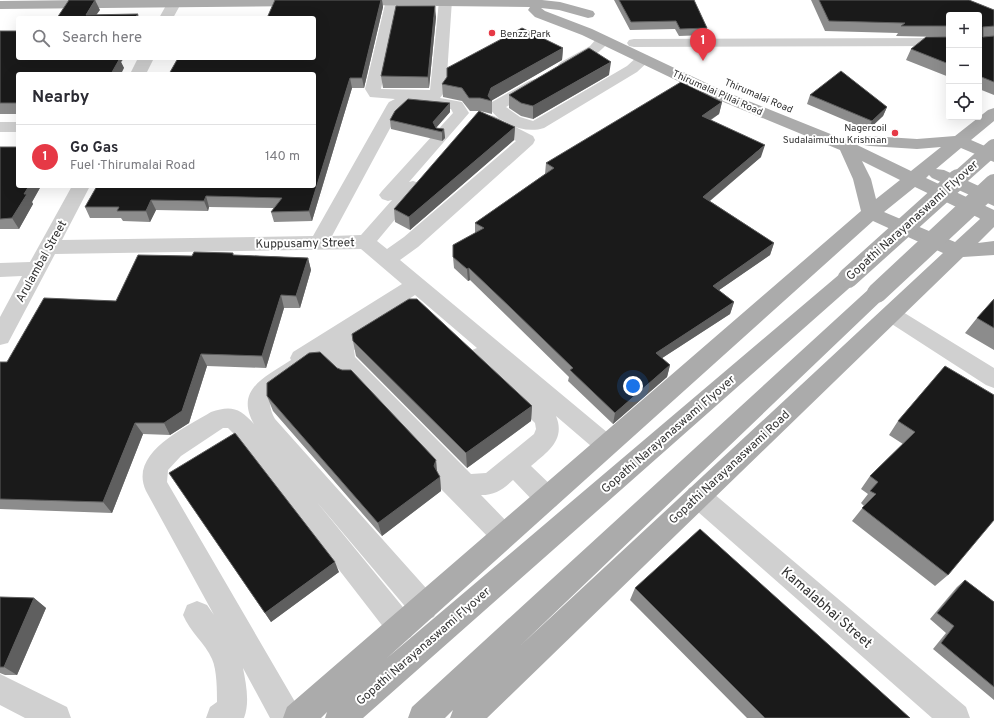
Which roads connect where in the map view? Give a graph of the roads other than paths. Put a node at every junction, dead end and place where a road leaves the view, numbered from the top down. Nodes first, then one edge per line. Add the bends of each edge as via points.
1 (552, 0) edge
2 (575, 0) edge
3 (392, 1) edge
4 (446, 1) edge
5 (532, 1) edge
6 (175, 2) edge
7 (314, 2) edge
8 (337, 2) edge
9 (0, 5) edge
10 (588, 14) junction
11 (167, 16) edge
12 (603, 40) junction
13 (946, 42) edge
14 (634, 43) junction
15 (643, 59) junction
16 (145, 60) edge
17 (139, 72) edge
18 (713, 76) dead end
19 (770, 100) dead end
20 (994, 113) edge
21 (0, 127) edge
22 (16, 127) edge
23 (870, 141) junction
24 (959, 141) junction
25 (847, 147) junction
26 (994, 147) edge
27 (994, 157) edge
28 (920, 173) junction
29 (994, 184) edge
30 (80, 188) edge
31 (871, 213) junction
32 (994, 213) edge
33 (356, 242) junction
34 (319, 243) junction
35 (50, 247) junction
36 (994, 248) edge
37 (957, 251) junction
38 (386, 260) junction
39 (36, 269) junction
40 (0, 270) edge
41 (416, 285) junction
42 (891, 314) junction
43 (0, 337) edge
44 (994, 379) edge
45 (249, 391) dead end
46 (606, 445) junction
47 (514, 465) junction
48 (698, 496) junction
49 (547, 498) junction
50 (504, 536) junction
51 (424, 607) junction
52 (197, 615) dead end
53 (401, 627) junction
54 (0, 689) edge
55 (230, 715) edge
56 (56, 718) edge
57 (287, 718) edge
58 (298, 718) edge
59 (340, 718) edge
60 (423, 718) edge
61 (465, 718) edge
62 (955, 718) edge

1 - 5 main road
2 - 10 main road, Thirumalai Road
3 - 4 main road
3 - 4 street via 373,89 376,94 435,94 438,90
3 - 8 main road
4 - 5 main road
5 - 10 main road
5 - 12 main road, Thirumalai Pillai Road via 531,7 540,14
6 - 7 main road
6 - 9 main road
6 - 11 street
10 - 14 main road, Thirumalai Road via 598,23
12 - 15 main road, Thirumalai Pillai Road
12 - 15 street via 595,48 498,105 498,109 527,125 543,123 632,69
13 - 14 street
14 - 18 main road, Thirumalai Road
15 - 25 main road, Thirumalai Pillai Road via 715,93
16 - 17 street
19 - 23 main road, Thirumalai Road
20 - 24 main road
21 - 22 street
23 - 24 main road via 917,144
23 - 28 main road, Thirumalai Road
24 - 27 main road
24 - 28 main road
25 - 28 main road, Thirumalai Pillai Road
25 - 31 main road via 862,179
26 - 59 main road, Gopathi Narayanaswami Flyover, bridge via 848,278
28 - 31 main road
28 - 32 main road
29 - 60 main road, bridge
30 - 35 street, Arulambal Street
31 - 37 main road
31 - 46 main road
32 - 37 main road, Gopathi Narayanaswami Road
33 - 34 street, Kuppusamy Street
33 - 34 street via 461,112 456,104 407,101 395,105
33 - 38 street, Kuppusamy Street
33 - 38 street via 474,117 479,116 526,138 526,141 422,232
34 - 35 street, Kuppusamy Street
35 - 39 street, Arulambal Street
36 - 37 main road
37 - 42 main road, Gopathi Narayanaswami Road
38 - 41 street, Kuppusamy Street
39 - 40 street
39 - 43 street, Arulambal Street
41 - 45 street
41 - 46 street, Kuppusamy Street
42 - 44 street
42 - 48 main road, Gopathi Narayanaswami Road
46 - 49 main road
47 - 47 street via 490,484 466,485 345,360 343,346 407,305 426,306 545,418 548,429 544,440
47 - 49 street
48 - 61 main road, Gopathi Narayanaswami Road
48 - 62 street, Kamalabhai Street
49 - 50 main road
50 - 51 main road
50 - 51 street via 331,358 307,360 262,392 258,403 260,414 267,426
51 - 53 main road
52 - 55 street via 226,654 232,687
53 - 57 street via 233,418 219,419 172,449 156,466 155,483
53 - 58 main road
54 - 56 street

